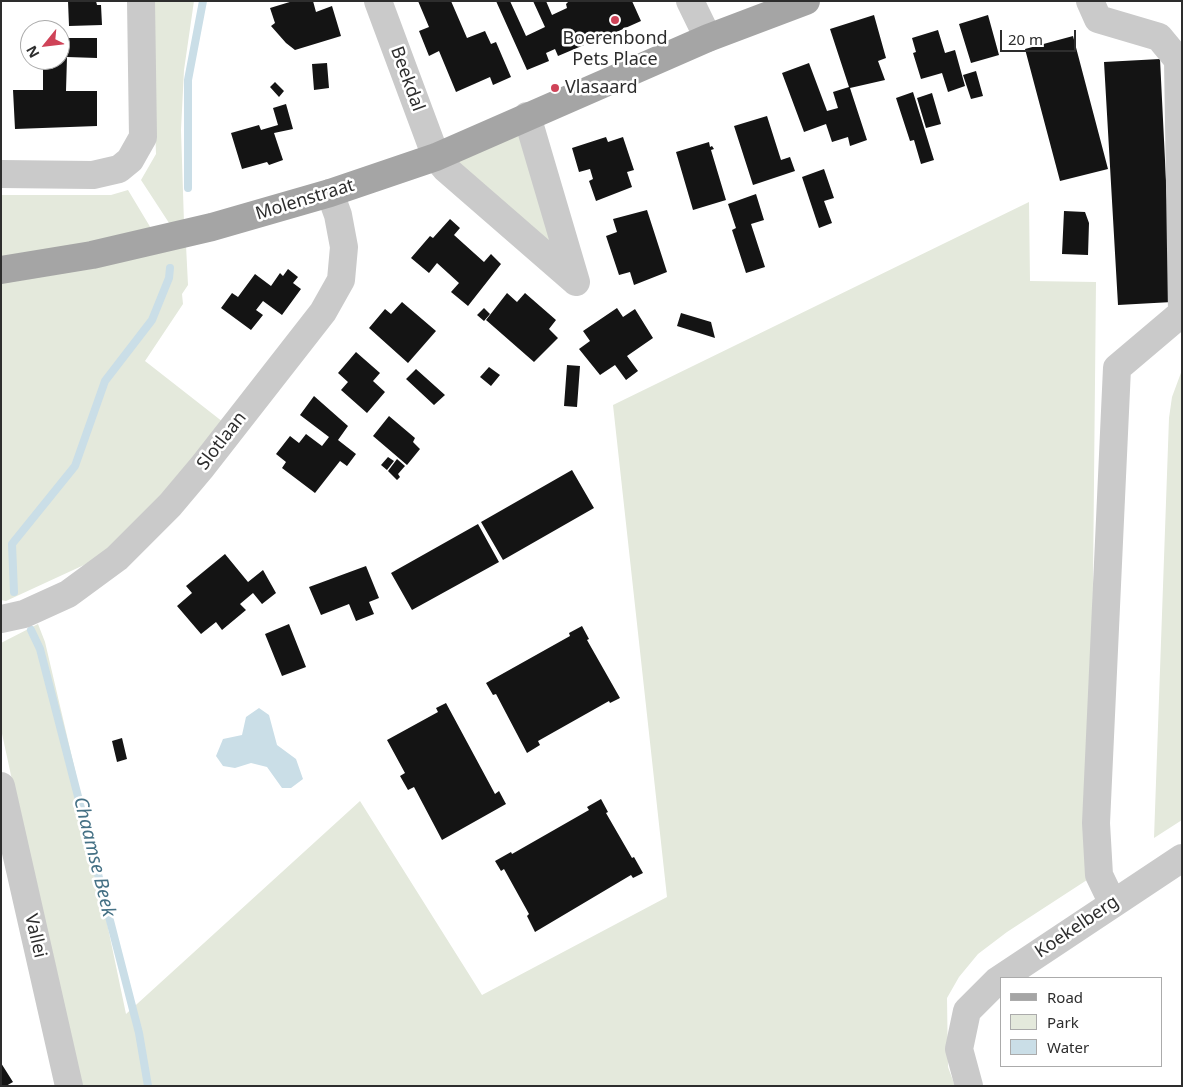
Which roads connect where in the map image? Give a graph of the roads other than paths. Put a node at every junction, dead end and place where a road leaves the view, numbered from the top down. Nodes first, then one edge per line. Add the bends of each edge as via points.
1 (141, 1) edge
2 (378, 1) edge
3 (690, 1) edge
4 (806, 1) edge
5 (1090, 1) edge
6 (708, 38) junction
7 (527, 116) junction
8 (436, 158) junction
9 (1, 174) edge
10 (330, 193) junction
11 (1, 270) edge
12 (1, 618) edge
13 (1, 786) edge
14 (8, 844) edge
15 (1182, 858) edge
16 (1113, 904) junction
17 (1003, 977) edge
18 (1000, 979) edge
19 (69, 1086) edge
20 (969, 1086) edge

1 - 9 street via 143,136 130,160 119,169 93,175
2 - 8 street, Beekdal
3 - 6 street
4 - 6 main road, Molenstraat
5 - 16 street via 1098,19 1159,37 1178,60 1182,313 1117,368 1096,822 1099,876
6 - 7 main road, Molenstraat
7 - 8 main road, Molenstraat
7 - 8 street via 576,282
8 - 10 main road, Molenstraat
10 - 11 main road, Molenstraat via 212,227 111,251
10 - 12 street, Slotlaan via 344,247 341,280 323,312 202,467 170,505 117,558 68,594 24,614
13 - 14 street, Vallei
14 - 19 street, Vallei
15 - 16 street, Koekelberg
16 - 17 street, Koekelberg
18 - 20 street, Koekelberg via 968,1011 959,1048

